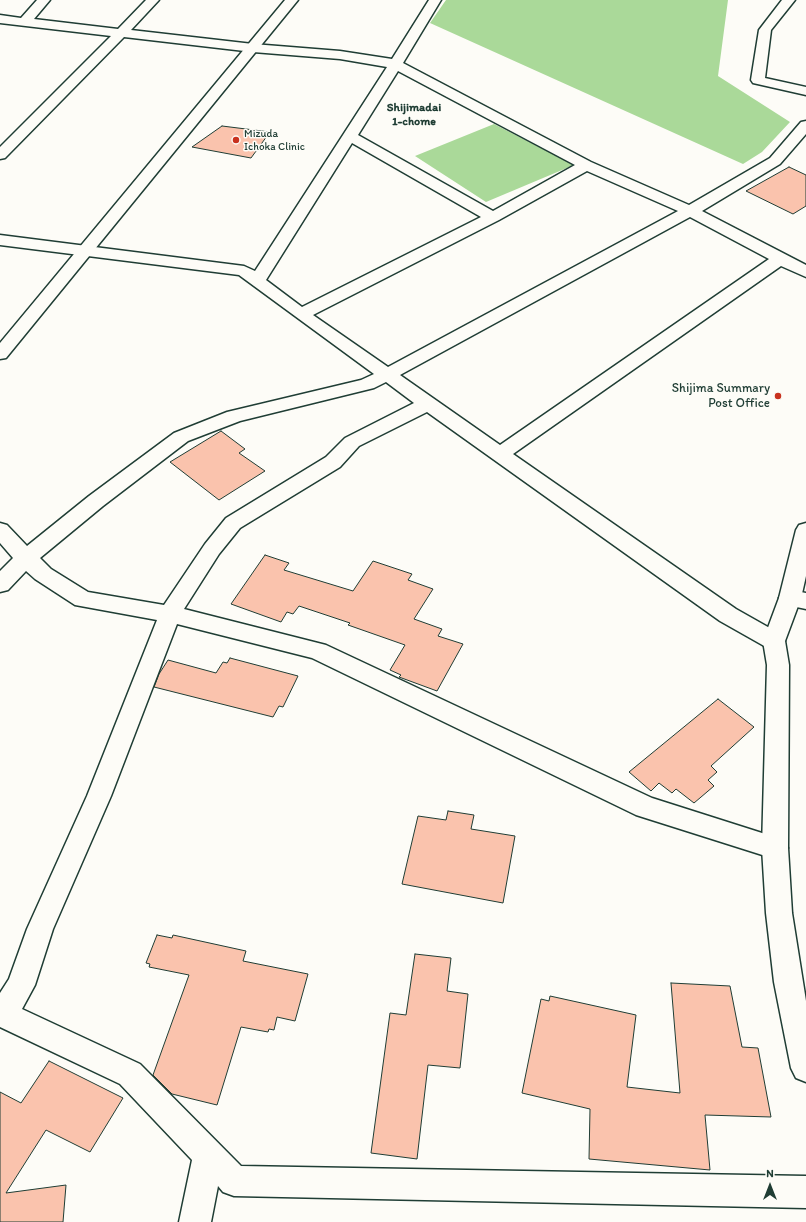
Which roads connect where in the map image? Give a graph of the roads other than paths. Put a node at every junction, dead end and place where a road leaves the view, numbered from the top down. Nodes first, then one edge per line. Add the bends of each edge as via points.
1 (44, 0) edge
2 (153, 0) edge
3 (292, 0) edge
4 (435, 0) edge
5 (795, 0) edge
6 (0, 20) edge
7 (24, 22) junction
8 (119, 34) junction
9 (253, 48) junction
10 (395, 64) junction
11 (806, 91) edge
12 (806, 126) edge
13 (350, 136) junction
14 (0, 155) edge
15 (586, 165) junction
16 (690, 211) junction
17 (493, 217) junction
18 (0, 240) edge
19 (86, 251) junction
20 (780, 259) junction
21 (806, 272) edge
22 (257, 281) junction
23 (301, 314) junction
24 (0, 354) edge
25 (389, 374) junction
26 (429, 403) junction
27 (500, 454) junction
28 (0, 530) edge
29 (806, 530) edge
30 (26, 558) junction
31 (0, 584) edge
32 (798, 600) edge
33 (170, 614) junction
34 (774, 641) junction
35 (775, 848) junction
36 (2, 1013) edge
37 (806, 1068) edge
38 (209, 1154) junction
39 (806, 1192) edge
40 (195, 1222) edge

1 - 7 street
2 - 8 street
3 - 9 street
4 - 10 street
5 - 11 street via 765,30 758,80
6 - 7 street
7 - 8 street
8 - 9 street
8 - 14 street
9 - 10 street via 340,55
9 - 19 street
10 - 13 street
10 - 15 street
12 - 16 street via 775,161
13 - 17 street
13 - 22 street
15 - 16 street
15 - 17 street
16 - 20 street
16 - 25 street
17 - 23 street
18 - 19 street
19 - 22 street via 244,271
19 - 24 street
20 - 21 street
20 - 27 street
22 - 23 street
23 - 25 street
25 - 26 street
25 - 30 street via 367,384 234,416 181,437
26 - 27 street
26 - 33 street via 352,442 334,462 233,523 212,548
27 - 34 street via 728,615
28 - 30 street
29 - 32 street
30 - 31 street
30 - 33 street via 43,574 83,599
32 - 34 street
33 - 35 street via 318,651 645,807
33 - 36 street via 99,796 40,929 22,985
34 - 35 street via 778,665
35 - 37 street via 779,913 788,982
36 - 38 street via 130,1074
38 - 39 street via 234,1180
38 - 40 street

